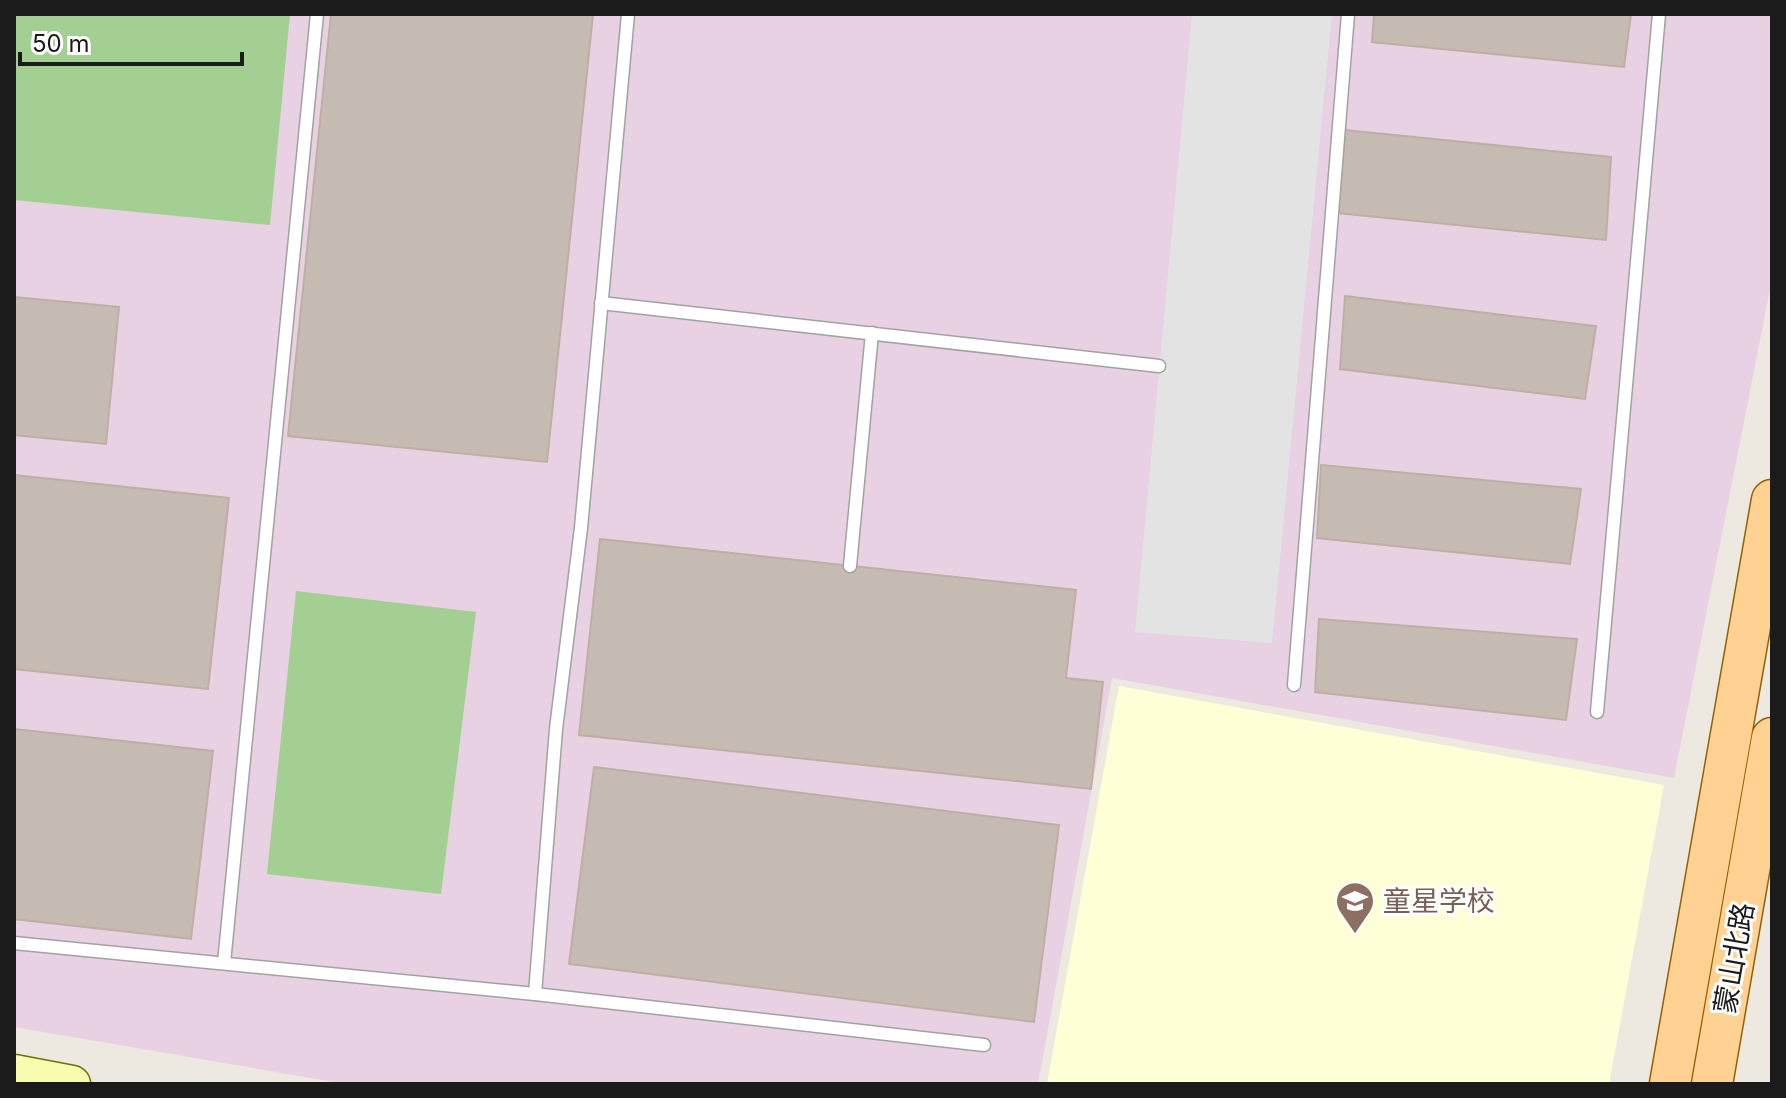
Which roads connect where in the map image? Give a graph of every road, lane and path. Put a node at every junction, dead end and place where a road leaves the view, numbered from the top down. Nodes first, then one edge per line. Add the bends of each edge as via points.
1 (317, 14) edge
2 (628, 14) edge
3 (1348, 14) edge
4 (1659, 14) edge
5 (601, 303) junction
6 (872, 333) junction
7 (1159, 366) dead end
8 (1772, 500) edge
9 (850, 566) dead end
10 (1294, 685) dead end
11 (1597, 712) dead end
12 (1772, 738) edge
13 (14, 943) edge
14 (224, 963) junction
15 (535, 994) junction
16 (984, 1045) dead end
17 (14, 1073) edge
18 (72, 1084) edge
19 (1670, 1084) edge
20 (1712, 1084) edge

1 - 14 lane
2 - 5 lane
3 - 10 lane
4 - 11 lane
5 - 6 lane
5 - 15 lane via 556,729
6 - 7 lane
6 - 9 lane
8 - 19 main road
12 - 20 main road, 蒙山北路
13 - 14 lane
14 - 15 lane
15 - 16 lane
17 - 18 street

